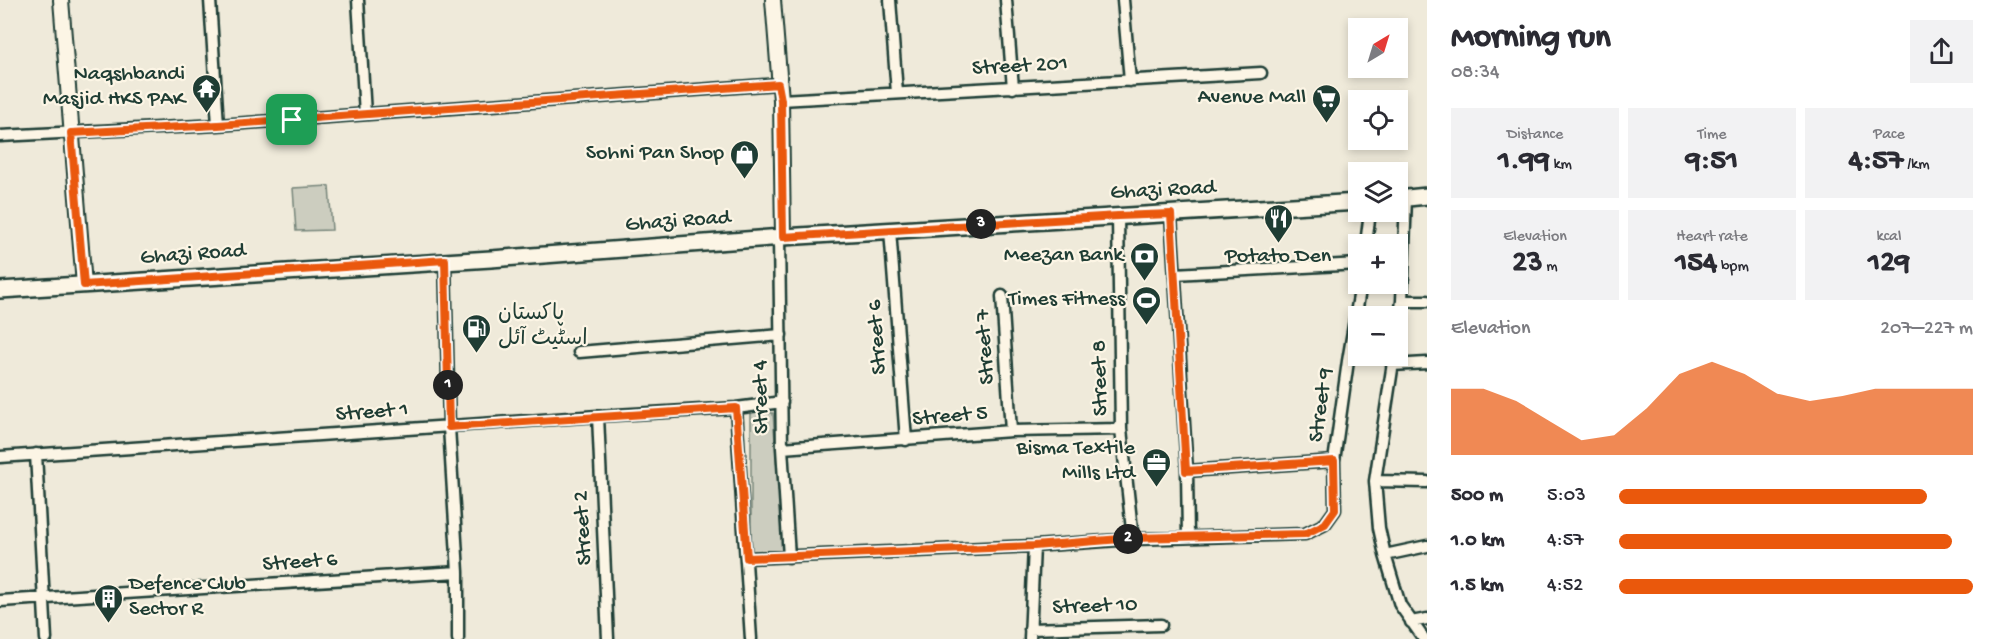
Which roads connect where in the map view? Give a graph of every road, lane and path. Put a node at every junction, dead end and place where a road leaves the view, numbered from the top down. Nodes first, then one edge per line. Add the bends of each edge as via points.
1 (61, 0) edge
2 (210, 0) edge
3 (358, 0) edge
4 (773, 0) edge
5 (891, 0) edge
6 (1006, 0) edge
7 (1123, 0) edge
8 (1261, 73) dead end
9 (1130, 81) junction
10 (778, 84) junction
11 (1013, 88) junction
12 (897, 93) junction
13 (781, 100) junction
14 (365, 114) junction
15 (218, 125) junction
16 (71, 133) junction
17 (0, 136) edge
18 (1427, 196) edge
19 (1408, 198) edge
20 (1348, 203) edge
21 (1171, 214) junction
22 (1118, 216) junction
23 (1402, 222) edge
24 (890, 230) junction
25 (781, 237) junction
26 (445, 260) junction
27 (1348, 265) edge
28 (1175, 274) junction
29 (84, 285) junction
30 (0, 290) edge
31 (1359, 294) edge
32 (1002, 296) dead end
33 (1402, 301) junction
34 (1427, 301) edge
35 (1401, 306) edge
36 (781, 334) junction
37 (579, 352) dead end
38 (1408, 361) edge
39 (1427, 363) edge
40 (1392, 366) edge
41 (782, 402) junction
42 (736, 408) junction
43 (598, 416) junction
44 (449, 427) junction
45 (1121, 429) junction
46 (1011, 431) junction
47 (906, 440) junction
48 (782, 448) junction
49 (36, 454) junction
50 (0, 457) edge
51 (1334, 461) junction
52 (1186, 471) junction
53 (1375, 481) junction
54 (1427, 483) edge
55 (1188, 537) junction
56 (1133, 538) junction
57 (1034, 546) junction
58 (1427, 546) edge
59 (1385, 555) junction
60 (789, 557) junction
61 (747, 558) junction
62 (458, 572) junction
63 (43, 598) junction
64 (0, 601) edge
65 (1427, 619) edge
66 (1411, 622) junction
67 (1161, 625) dead end
68 (1030, 634) edge
69 (46, 639) edge
70 (458, 639) edge
71 (608, 639) edge
72 (751, 639) edge
73 (1424, 639) edge

1 - 16 street
2 - 15 street
3 - 14 street
4 - 10 street
5 - 12 street
6 - 11 street
7 - 9 street
8 - 9 street, Street 201
9 - 11 street, Street 201
10 - 13 street
10 - 14 street
11 - 12 street, Street 201
12 - 13 street, Street 201
13 - 25 street
14 - 15 street
15 - 16 street
16 - 17 street
16 - 29 street
18 - 19 main road
20 - 21 main road, Ghazi Road
21 - 22 main road, Ghazi Road
21 - 28 street
22 - 24 main road, Ghazi Road
22 - 45 street, Street 8
23 - 33 street
24 - 25 main road, Ghazi Road
24 - 47 street, Street 6
25 - 26 main road, Ghazi Road
25 - 36 street, Street 4
26 - 29 main road, Ghazi Road
26 - 44 street
27 - 28 street
28 - 52 street
29 - 30 main road, Ghazi Road
31 - 51 street, Street 9
32 - 46 street, Street 7
33 - 34 street
33 - 35 street
36 - 37 street
36 - 41 street, Street 4
38 - 39 street
40 - 53 street
41 - 42 street, Street 1
41 - 48 street, Street 4
42 - 43 street, Street 1
42 - 61 street
43 - 44 street, Street 1
43 - 71 street, Street 2
44 - 49 street, Street 1
44 - 62 street
45 - 46 street, Street 5
45 - 56 street, Street 8
46 - 47 street, Street 5
47 - 48 street, Street 5
48 - 60 street, Street 4
49 - 50 street, Street 1
49 - 63 street
51 - 52 street
51 - 55 street, Street 9 via 1335,510 1325,524 1305,534
52 - 55 street
53 - 54 street
53 - 59 street
55 - 56 street, Street 9
56 - 57 street, Street 9
57 - 60 street, Street 9
57 - 68 street
58 - 59 street
59 - 66 street via 1400,605
60 - 61 street, Street 9
61 - 72 street
62 - 63 street, Street 6
62 - 70 street
63 - 64 street, Street 6
63 - 69 street
65 - 66 street
66 - 73 street
67 - 68 street, Street 10

